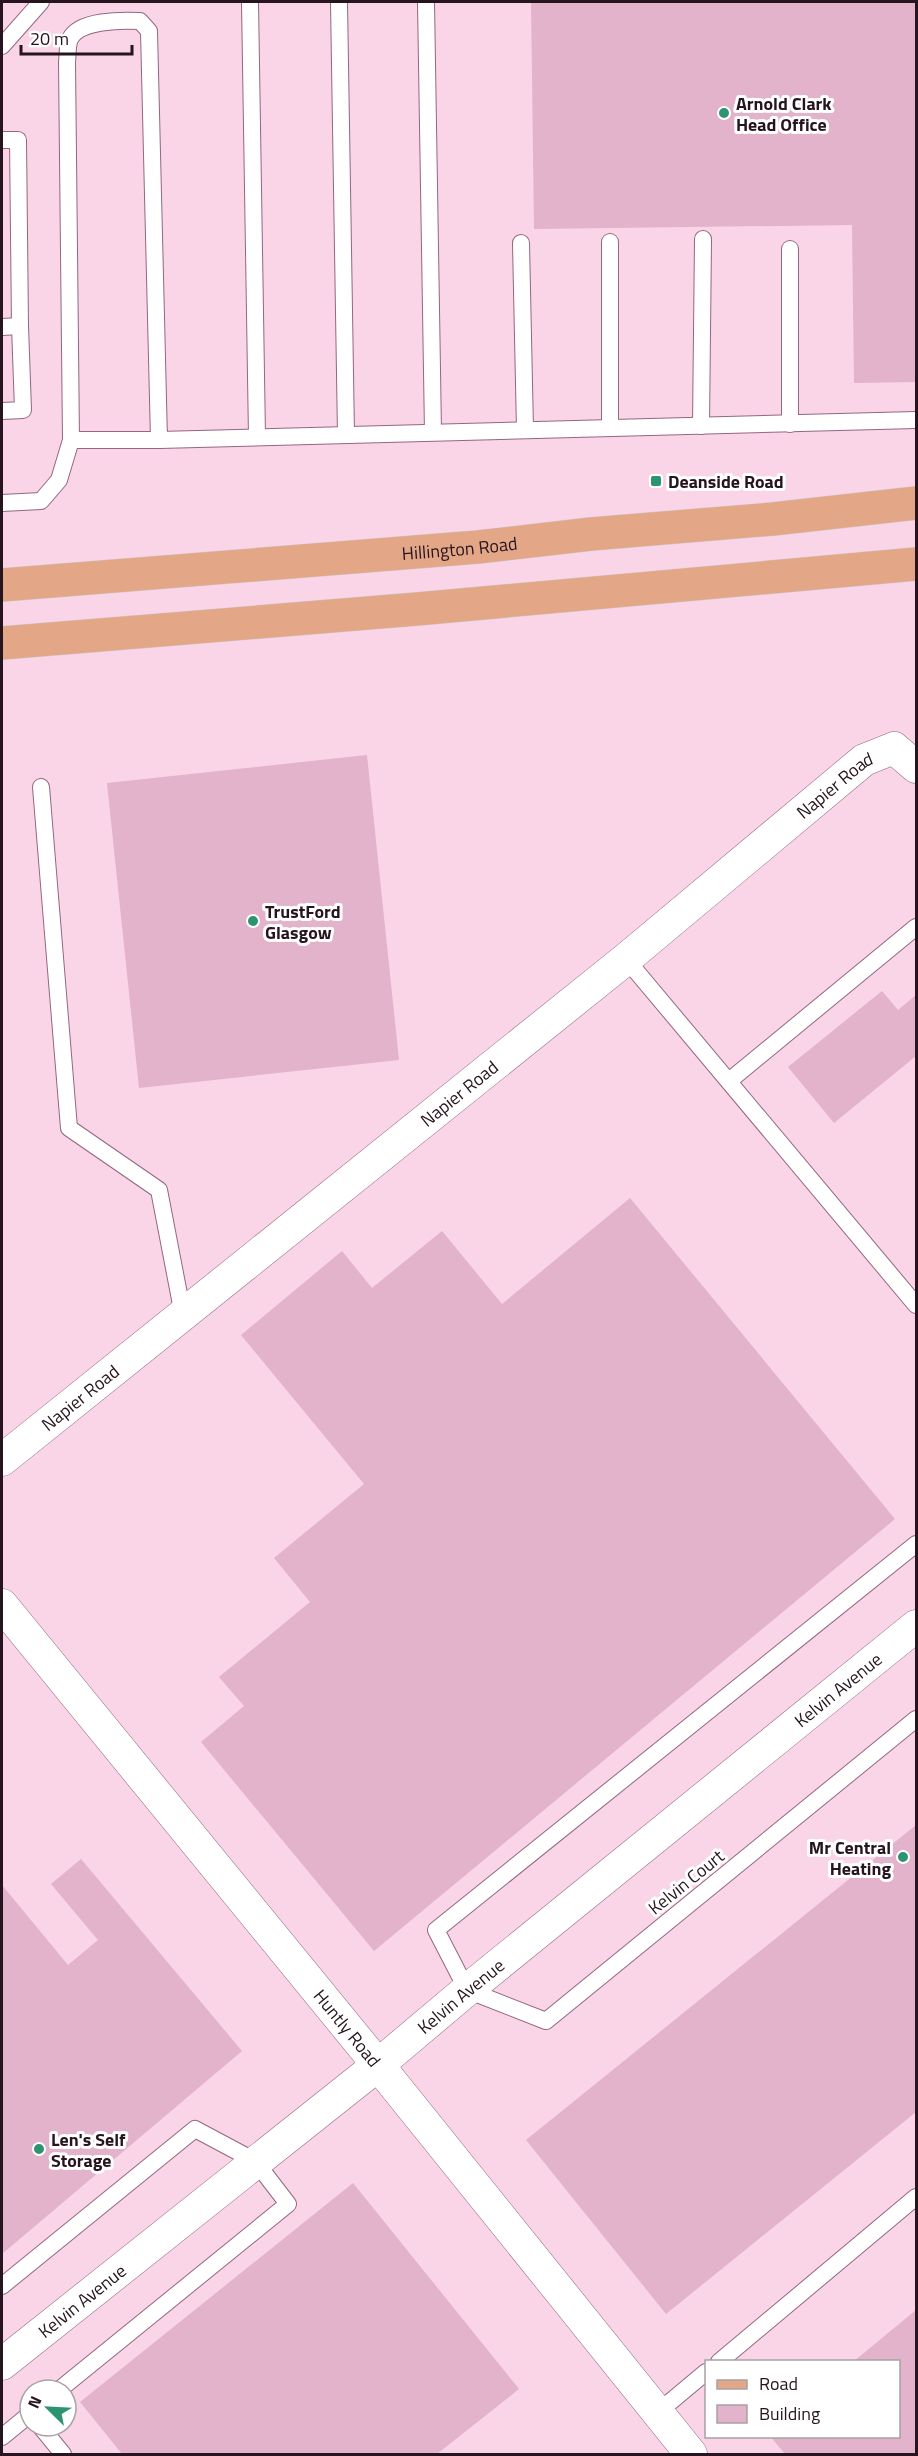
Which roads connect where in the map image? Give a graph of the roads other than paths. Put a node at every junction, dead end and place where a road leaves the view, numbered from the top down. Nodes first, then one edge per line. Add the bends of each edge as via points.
1 (41, 2) edge
2 (250, 2) edge
3 (339, 2) edge
4 (426, 2) edge
5 (2, 46) edge
6 (2, 140) edge
7 (703, 239) dead end
8 (610, 242) dead end
9 (521, 243) dead end
10 (790, 249) dead end
11 (20, 326) junction
12 (2, 327) edge
13 (2, 411) edge
14 (916, 420) edge
15 (790, 424) junction
16 (701, 426) junction
17 (610, 428) junction
18 (525, 430) junction
19 (433, 432) junction
20 (346, 435) junction
21 (257, 437) junction
22 (159, 440) junction
23 (71, 441) junction
24 (2, 503) edge
25 (916, 503) edge
26 (916, 564) edge
27 (2, 585) edge
28 (2, 643) edge
29 (916, 767) edge
30 (41, 787) dead end
31 (916, 927) edge
32 (626, 959) junction
33 (729, 1082) junction
34 (916, 1305) edge
35 (183, 1315) junction
36 (2, 1460) edge
37 (916, 1544) edge
38 (2, 1605) edge
39 (916, 1626) edge
40 (916, 1719) edge
41 (467, 1990) junction
42 (378, 2065) junction
43 (255, 2161) junction
44 (916, 2197) edge
45 (2, 2286) edge
46 (720, 2360) edge
47 (2, 2364) edge
48 (705, 2373) edge
49 (74, 2378) edge
50 (657, 2413) junction
51 (18, 2424) edge
52 (2, 2437) edge
53 (50, 2438) edge
54 (63, 2454) edge
55 (691, 2454) edge

1 - 5 lane
2 - 21 lane
3 - 20 lane
4 - 19 lane
6 - 11 lane via 18,140
7 - 16 lane
8 - 17 lane
9 - 18 lane
10 - 15 lane
11 - 12 lane
11 - 13 lane via 23,410
14 - 15 lane
15 - 16 lane
16 - 17 lane
17 - 18 lane
18 - 19 lane
19 - 20 lane
20 - 21 lane
21 - 22 lane
22 - 23 lane
22 - 23 lane via 149,31 140,21 123,20 81,27 70,39 66,62
23 - 24 lane via 59,480 41,501
25 - 27 main road, Hillington Road via 478,547
26 - 28 main road
29 - 32 street, Napier Road via 894,748 864,760
30 - 35 lane via 69,1128 159,1190
31 - 33 lane
32 - 33 lane
32 - 35 street, Napier Road
33 - 34 lane
35 - 36 street, Napier Road
37 - 41 lane via 436,1930
38 - 42 street, Huntly Road
39 - 41 street, Kelvin Avenue
40 - 41 lane, Kelvin Court via 546,2021
41 - 42 street, Kelvin Avenue
42 - 43 street, Kelvin Avenue
42 - 50 street, Huntly Road
43 - 45 lane via 195,2129
43 - 47 street, Kelvin Avenue
43 - 49 lane via 288,2204
44 - 46 lane
48 - 50 lane
50 - 55 street, Huntly Road
51 - 52 lane
53 - 54 lane

